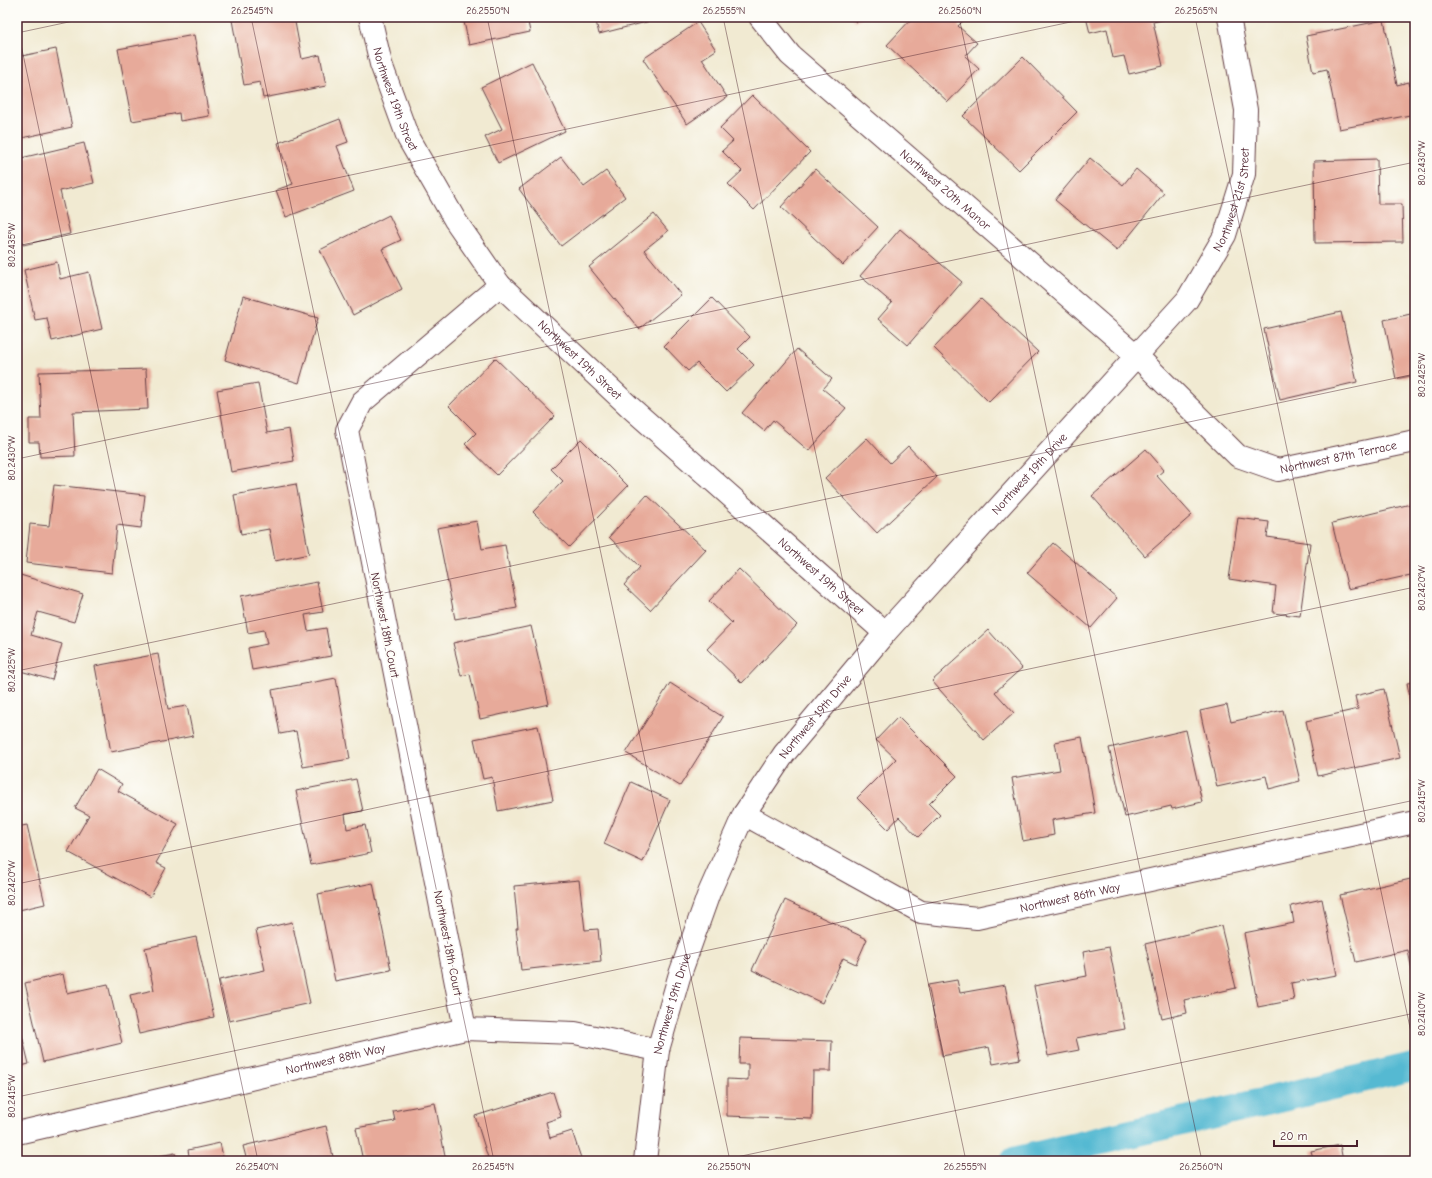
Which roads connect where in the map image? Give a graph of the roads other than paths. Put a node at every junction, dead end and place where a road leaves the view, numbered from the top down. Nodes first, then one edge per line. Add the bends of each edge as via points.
1 (370, 17) edge
2 (760, 17) edge
3 (1229, 17) edge
4 (500, 285) junction
5 (1137, 356) junction
6 (1415, 441) edge
7 (885, 632) junction
8 (744, 814) junction
9 (1415, 822) edge
10 (465, 1029) junction
11 (658, 1050) junction
12 (17, 1133) edge
13 (645, 1161) edge

1 - 4 street, Northwest 19th Street via 381,64 408,138 455,220
2 - 5 street, Northwest 20th Manor via 790,55
3 - 5 street, Northwest 21st Street via 1246,110 1244,174 1225,235 1187,300
4 - 7 street, Northwest 19th Street via 631,408
4 - 10 street, Northwest 18th Court via 362,402 347,430
5 - 6 street, Northwest 87th Terrace via 1238,456 1278,470
5 - 7 street, Northwest 19th Drive
7 - 8 street, Northwest 19th Drive via 784,754
8 - 9 street, Northwest 86th Way via 921,912 978,918
8 - 11 street, Northwest 19th Drive via 709,893 679,977
10 - 11 street, Northwest 88th Way via 575,1033
10 - 12 street, Northwest 88th Way
11 - 13 street, Northwest 19th Drive

